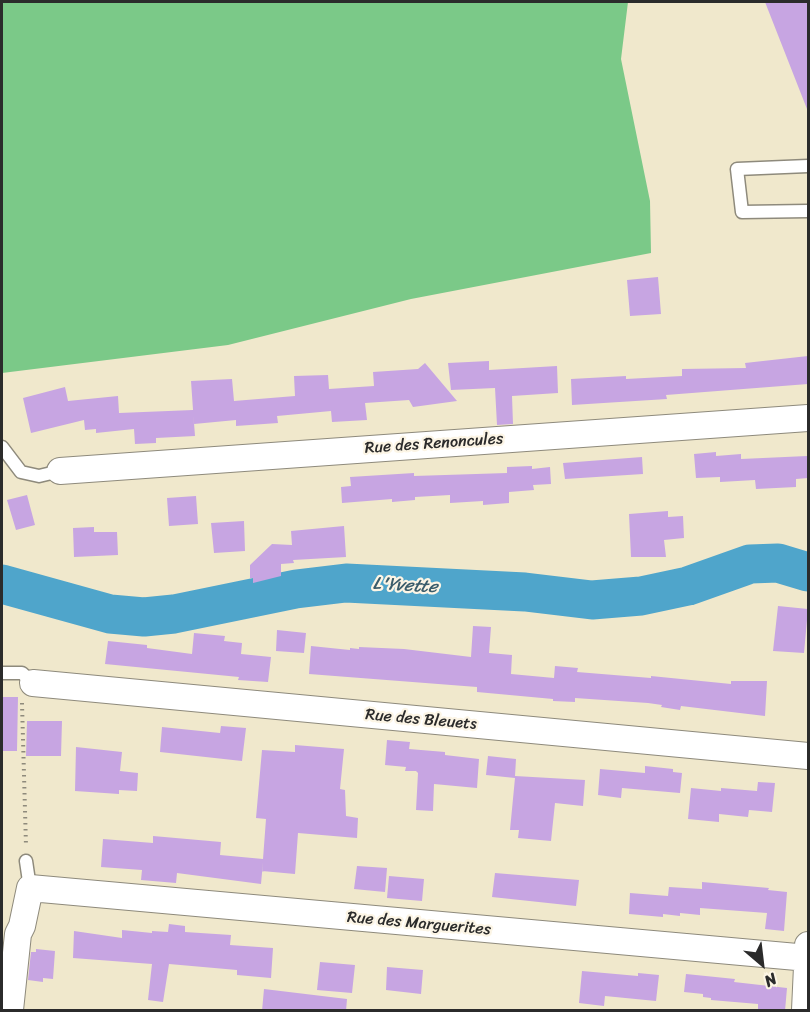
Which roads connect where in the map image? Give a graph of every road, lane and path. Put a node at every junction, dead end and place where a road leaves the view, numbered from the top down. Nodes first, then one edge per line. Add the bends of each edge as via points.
1 (808, 165) edge
2 (808, 211) edge
3 (808, 418) edge
4 (2, 447) edge
5 (60, 471) joint
6 (2, 673) edge
7 (27, 678) junction
8 (808, 756) edge
9 (26, 861) joint
10 (30, 888) junction
11 (808, 954) edge
12 (10, 1011) edge
13 (805, 1011) edge

1 - 2 lane via 737,169 742,212
3 - 5 street, Rue des Renoncules
4 - 5 lane via 21,472 39,476
6 - 7 lane
7 - 8 street, Rue des Bleuets
7 - 9 path
9 - 10 lane
10 - 11 street, Rue des Marguerites
10 - 12 street via 18,934
11 - 13 street

